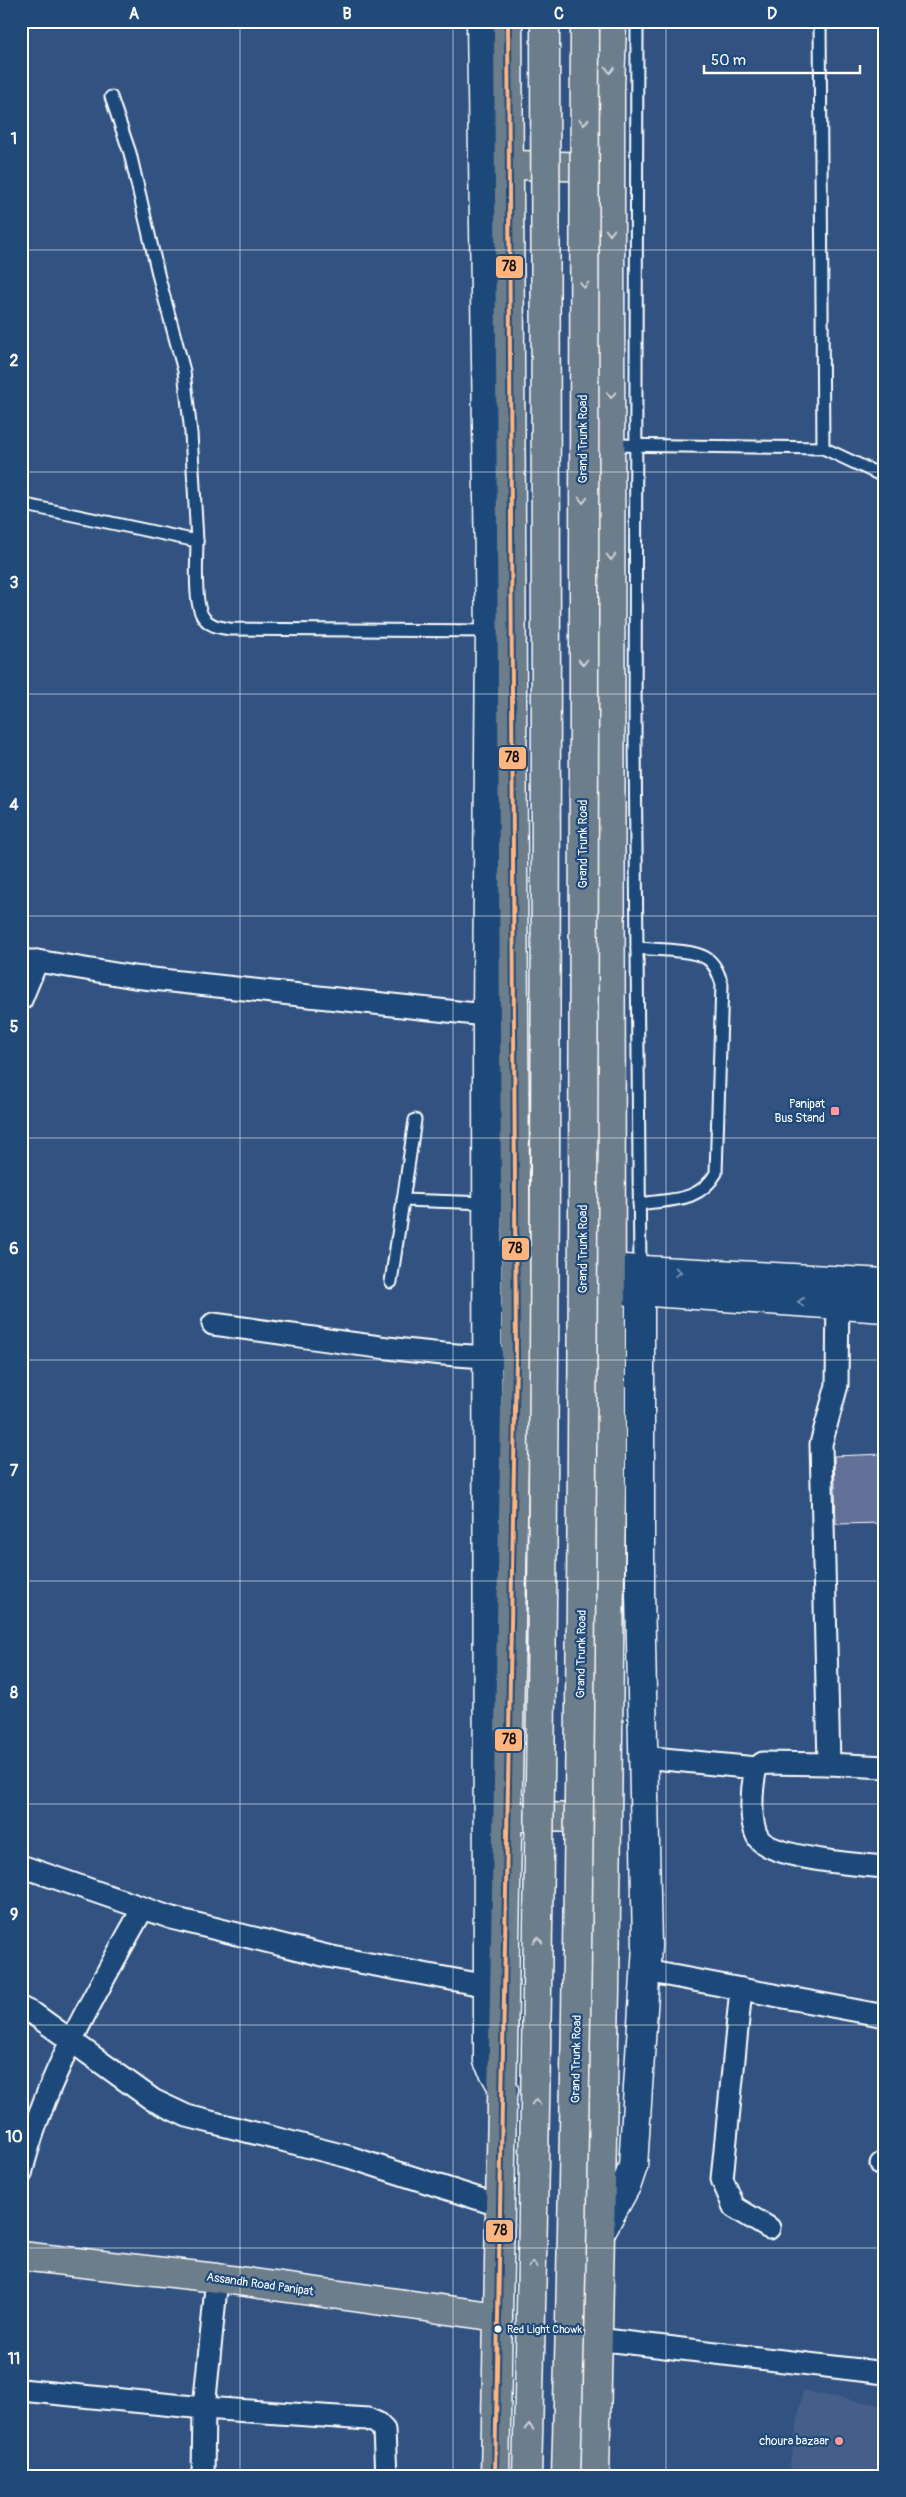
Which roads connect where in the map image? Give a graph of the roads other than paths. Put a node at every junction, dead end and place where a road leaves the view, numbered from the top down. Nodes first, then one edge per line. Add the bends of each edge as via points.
1 (481, 21) edge
2 (508, 21) edge
3 (545, 21) edge
4 (585, 21) edge
5 (612, 21) edge
6 (637, 21) edge
7 (820, 21) edge
8 (110, 97) dead end
9 (509, 165) junction
10 (610, 167) junction
11 (623, 446) junction
12 (823, 448) junction
13 (885, 477) edge
14 (21, 504) edge
15 (197, 541) junction
16 (501, 631) junction
17 (637, 948) junction
18 (29, 961) edge
19 (21, 1000) edge
20 (487, 1016) junction
21 (514, 1018) junction
22 (415, 1120) dead end
23 (403, 1200) junction
24 (487, 1203) junction
25 (639, 1204) junction
26 (611, 1279) junction
27 (640, 1281) junction
28 (391, 1282) dead end
29 (885, 1284) edge
30 (838, 1292) junction
31 (885, 1308) edge
32 (213, 1324) dead end
33 (488, 1357) junction
34 (516, 1358) junction
35 (643, 1757) junction
36 (829, 1764) junction
37 (885, 1767) edge
38 (756, 1768) junction
39 (507, 1817) junction
40 (607, 1818) junction
41 (21, 1866) edge
42 (885, 1867) edge
43 (143, 1908) junction
44 (646, 1971) junction
45 (488, 1986) junction
46 (741, 1989) junction
47 (21, 2008) edge
48 (885, 2016) edge
49 (70, 2040) junction
50 (504, 2090) junction
51 (21, 2174) edge
52 (501, 2206) junction
53 (769, 2228) dead end
54 (599, 2235) junction
55 (21, 2256) edge
56 (216, 2278) junction
57 (498, 2317) junction
58 (597, 2339) junction
59 (885, 2374) edge
60 (21, 2390) edge
61 (204, 2408) junction
62 (203, 2476) edge
63 (386, 2476) edge
64 (495, 2476) edge
65 (527, 2476) edge
66 (566, 2476) edge
67 (594, 2476) edge

1 - 16 street
2 - 9 main road
65 -> 3 main road, bridge via 536,2151 545,1447
4 -> 66 main road, Grand Trunk Road, bridge via 584,1455 575,2157
5 -> 10 main road
6 - 11 lane
7 - 12 lane
8 - 15 lane via 130,153 184,371 192,432
9 - 10 main road
9 - 16 main road
10 -> 11 main road
11 - 12 lane
11 - 17 lane
11 -> 26 main road
12 - 13 lane
14 - 15 lane
15 - 16 lane via 198,606 203,618 215,626 228,629
16 - 20 street
16 - 21 main road
17 - 25 lane
17 - 25 lane via 707,958 718,971 722,984 716,1173 710,1183 694,1196
18 - 19 street
18 - 20 street via 134,977
20 - 21 street
20 - 24 street
21 - 34 main road
22 - 23 lane
23 - 24 lane
23 - 28 lane
24 - 33 street
25 - 27 lane
26 - 27 street
26 - 40 main road
27 - 30 street
27 - 35 street
29 - 30 street
30 - 31 street
30 - 36 street via 837,1385 822,1444
32 - 33 street
33 - 34 street
33 - 45 street
34 - 39 main road
35 - 38 street
35 - 44 street
36 - 37 street
36 - 38 street via 763,1764
38 - 42 street via 752,1810 754,1827 761,1841 780,1852
39 - 40 main road
39 - 50 main road
40 - 54 main road
41 - 43 street
43 - 45 street via 270,1943
43 - 49 street
44 - 46 street
44 - 54 street via 633,2166 627,2184
45 - 50 street via 488,2061
46 - 48 street
46 - 53 street via 722,2179 734,2207
47 - 49 street
49 - 51 street via 27,2150
49 - 52 street via 153,2100 187,2116 349,2157
50 - 52 main road
52 - 57 main road
54 - 58 main road
55 - 56 main road, Assandh Road Panipat
56 - 57 main road, Assandh Road Panipat
56 - 61 street
57 - 64 main road
58 - 59 street
58 - 67 main road
60 - 61 street
61 - 62 street
61 - 63 street via 368,2419 384,2430

